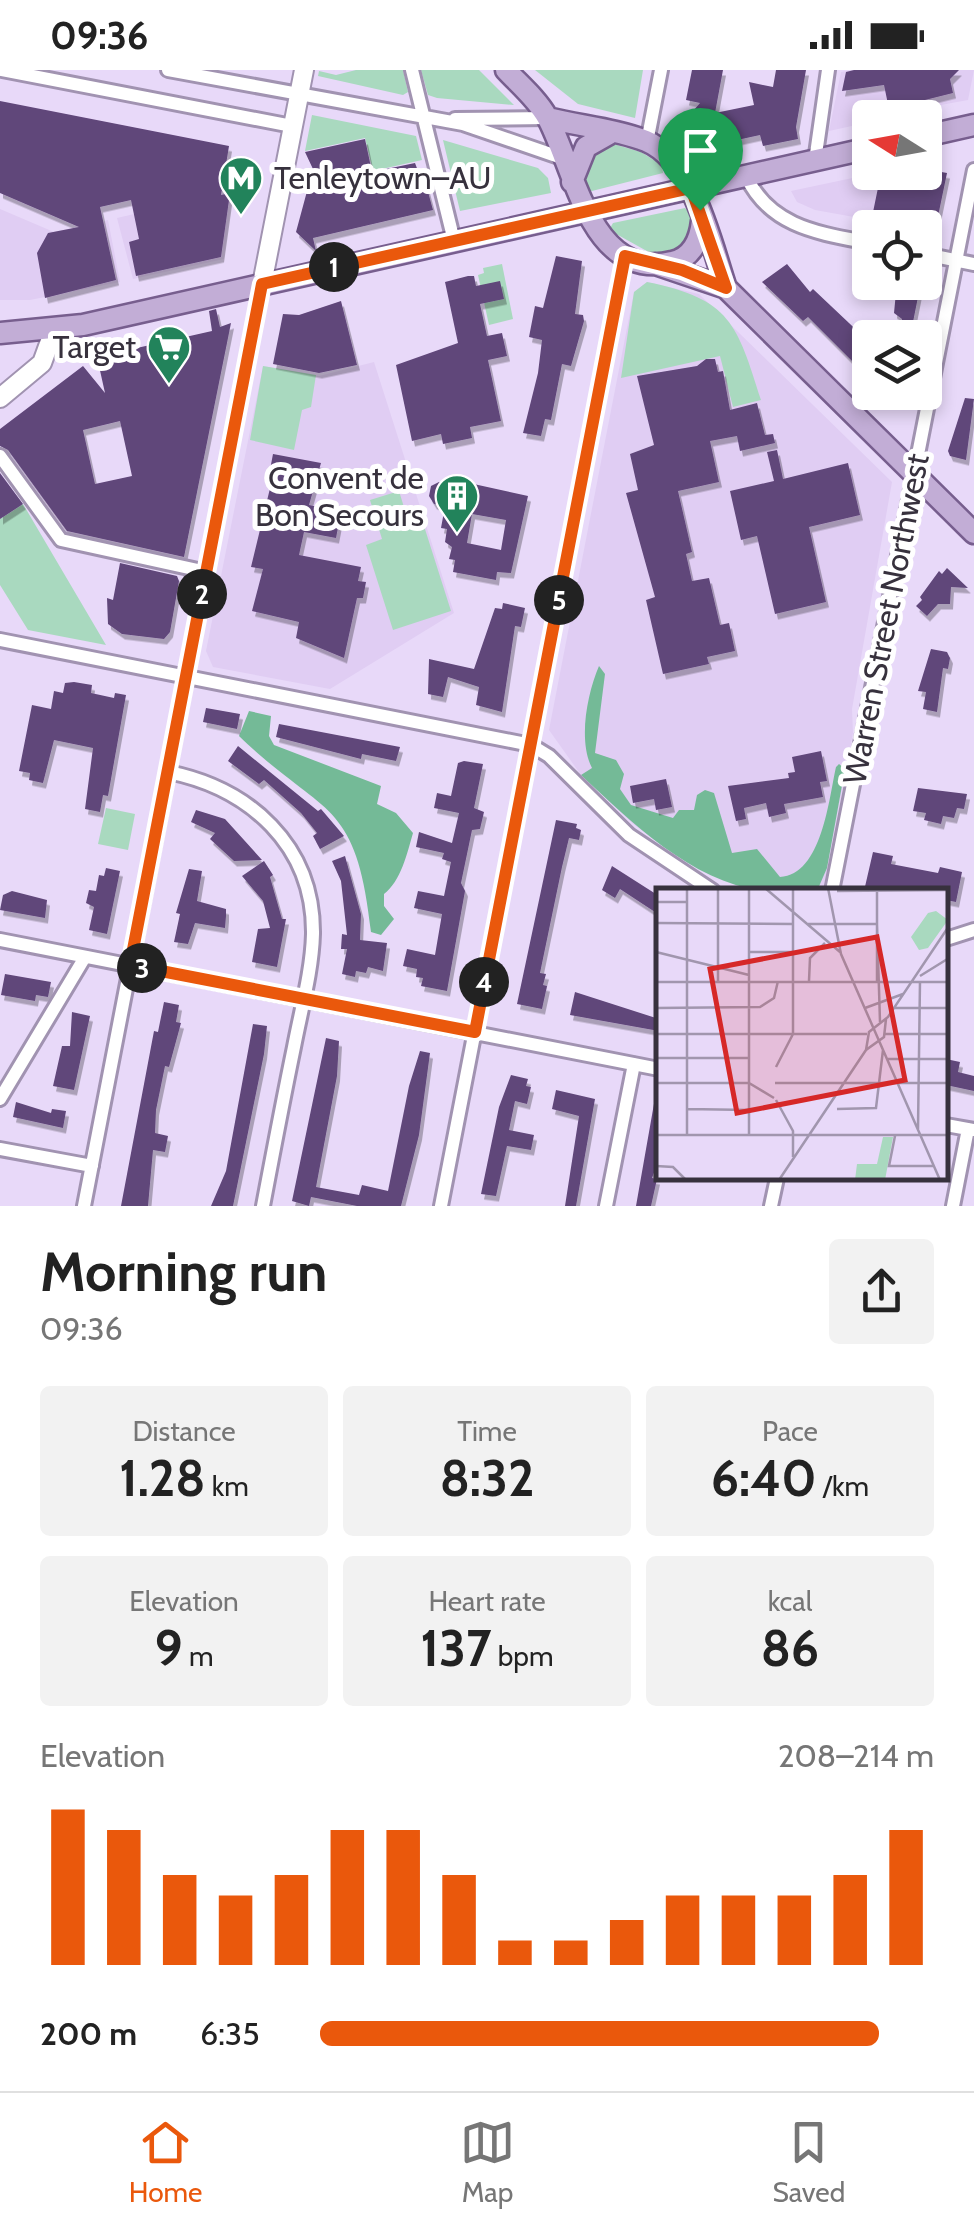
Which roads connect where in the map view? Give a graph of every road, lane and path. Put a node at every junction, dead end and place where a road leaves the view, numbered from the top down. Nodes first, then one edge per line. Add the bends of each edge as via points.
1 (2, 70) edge
2 (168, 70) edge
3 (304, 70) edge
4 (412, 70) edge
5 (506, 70) edge
6 (661, 70) edge
7 (828, 70) edge
8 (299, 95) junction
9 (433, 118) junction
10 (548, 118) junction
11 (974, 125) edge
12 (292, 126) junction
13 (942, 132) edge
14 (608, 134) junction
15 (647, 142) junction
16 (852, 152) edge
17 (562, 158) junction
18 (815, 160) junction
19 (974, 170) edge
20 (746, 176) junction
21 (572, 182) junction
22 (691, 188) junction
23 (587, 211) junction
24 (702, 221) junction
25 (852, 240) edge
26 (454, 241) junction
27 (625, 256) junction
28 (942, 258) edge
29 (956, 261) junction
30 (654, 264) junction
31 (974, 264) edge
32 (262, 284) junction
33 (726, 288) junction
34 (54, 330) junction
35 (0, 333) edge
36 (0, 398) edge
37 (0, 456) edge
38 (914, 473) junction
39 (974, 533) edge
40 (206, 572) junction
41 (0, 640) edge
42 (186, 676) junction
43 (530, 744) junction
44 (168, 772) junction
45 (709, 888) edge
46 (833, 888) edge
47 (974, 930) edge
48 (949, 937) edge
49 (0, 940) edge
50 (85, 957) junction
51 (130, 965) junction
52 (303, 999) junction
53 (475, 1032) junction
54 (634, 1064) junction
55 (656, 1068) edge
56 (0, 1099) edge
57 (971, 1130) edge
58 (0, 1149) edge
59 (92, 1166) junction
60 (776, 1181) edge
61 (84, 1206) edge
62 (263, 1206) edge
63 (441, 1206) edge
64 (606, 1206) edge
65 (772, 1206) edge
66 (953, 1206) edge

1 - 12 street
2 - 8 street
3 - 8 street
4 - 9 street
5 - 10 main road
6 - 15 street
7 - 18 street
8 - 9 street
8 - 12 street
9 - 10 street
9 - 17 street
9 - 26 street
10 - 14 main road
10 - 17 main road
11 - 13 main road
12 - 32 street
14 - 15 main road
14 - 21 main road via 586,148
15 - 22 main road via 666,154
16 - 18 main road
17 - 21 main road
18 - 20 main road
19 - 29 street, Warren Street Northwest
20 - 22 main road
20 - 25 street via 774,214 806,230
21 - 23 main road
22 - 23 main road
22 - 24 main road
23 - 26 main road
23 - 27 main road
24 - 30 main road via 698,241 684,258
24 - 33 main road
26 - 32 main road
27 - 30 main road
27 - 43 street
28 - 29 street
29 - 31 street
29 - 38 street, Warren Street Northwest
30 - 33 main road
32 - 34 main road
32 - 40 street
33 - 38 main road
34 - 35 main road
34 - 36 street via 42,363
37 - 40 street via 60,540
38 - 39 main road
38 - 46 street, Warren Street Northwest
40 - 42 street
41 - 42 street
42 - 43 street
42 - 44 street
43 - 45 street via 629,835
43 - 53 street
44 - 51 street
44 - 52 street via 235,794 290,848 312,914
47 - 48 street
49 - 50 street
50 - 51 street
50 - 56 street
51 - 52 street
51 - 59 street
52 - 53 street
52 - 62 street
53 - 54 street
53 - 63 street
54 - 55 street
54 - 64 street
57 - 66 street
58 - 59 street
59 - 61 street
60 - 65 street

